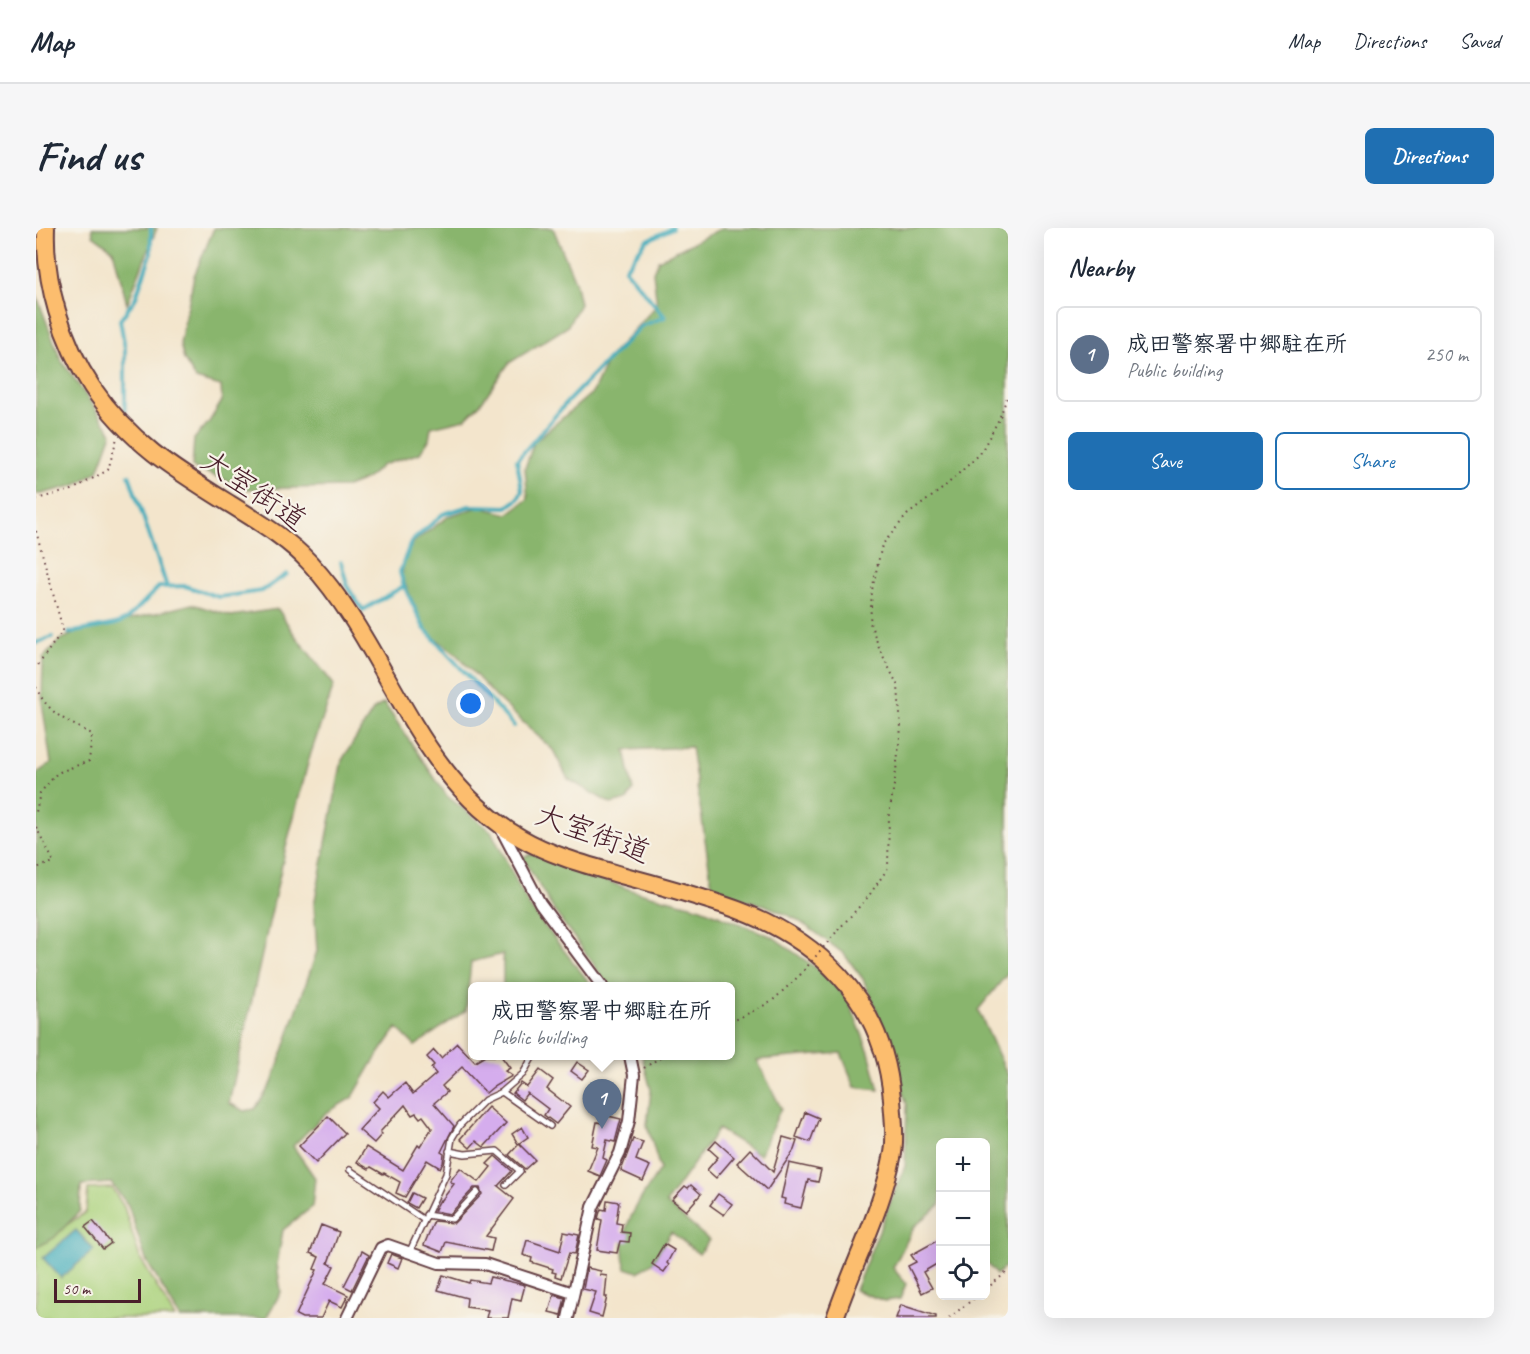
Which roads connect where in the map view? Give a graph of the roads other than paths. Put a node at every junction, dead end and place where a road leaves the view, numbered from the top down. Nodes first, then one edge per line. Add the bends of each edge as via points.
1 (46, 228) edge
2 (498, 823) junction
3 (598, 982) edge
4 (531, 1060) edge
5 (631, 1060) edge
6 (502, 1092) junction
7 (550, 1126) dead end
8 (449, 1151) junction
9 (351, 1170) dead end
10 (506, 1185) dead end
11 (477, 1192) dead end
12 (425, 1217) junction
13 (409, 1252) junction
14 (573, 1293) junction
15 (346, 1318) edge
16 (568, 1318) edge
17 (835, 1318) edge

1 - 2 main road, 大室街道 via 51,287 65,335 92,386 121,426 162,461 286,539 327,581 451,778
2 - 3 street via 540,903
2 - 17 main road, 大室街道 via 521,839 569,860 757,917 800,940 847,982 883,1049 891,1085 894,1147 872,1224
4 - 6 lane via 523,1074
5 - 14 street via 634,1075 629,1121 620,1153 593,1207
6 - 7 lane
6 - 8 lane via 485,1100 460,1125
8 - 10 lane via 497,1151 520,1171
8 - 12 lane via 446,1174
9 - 12 lane
11 - 12 lane via 452,1219
12 - 13 lane
13 - 14 street via 439,1263 485,1264
13 - 15 street via 388,1245 381,1248
14 - 16 street

